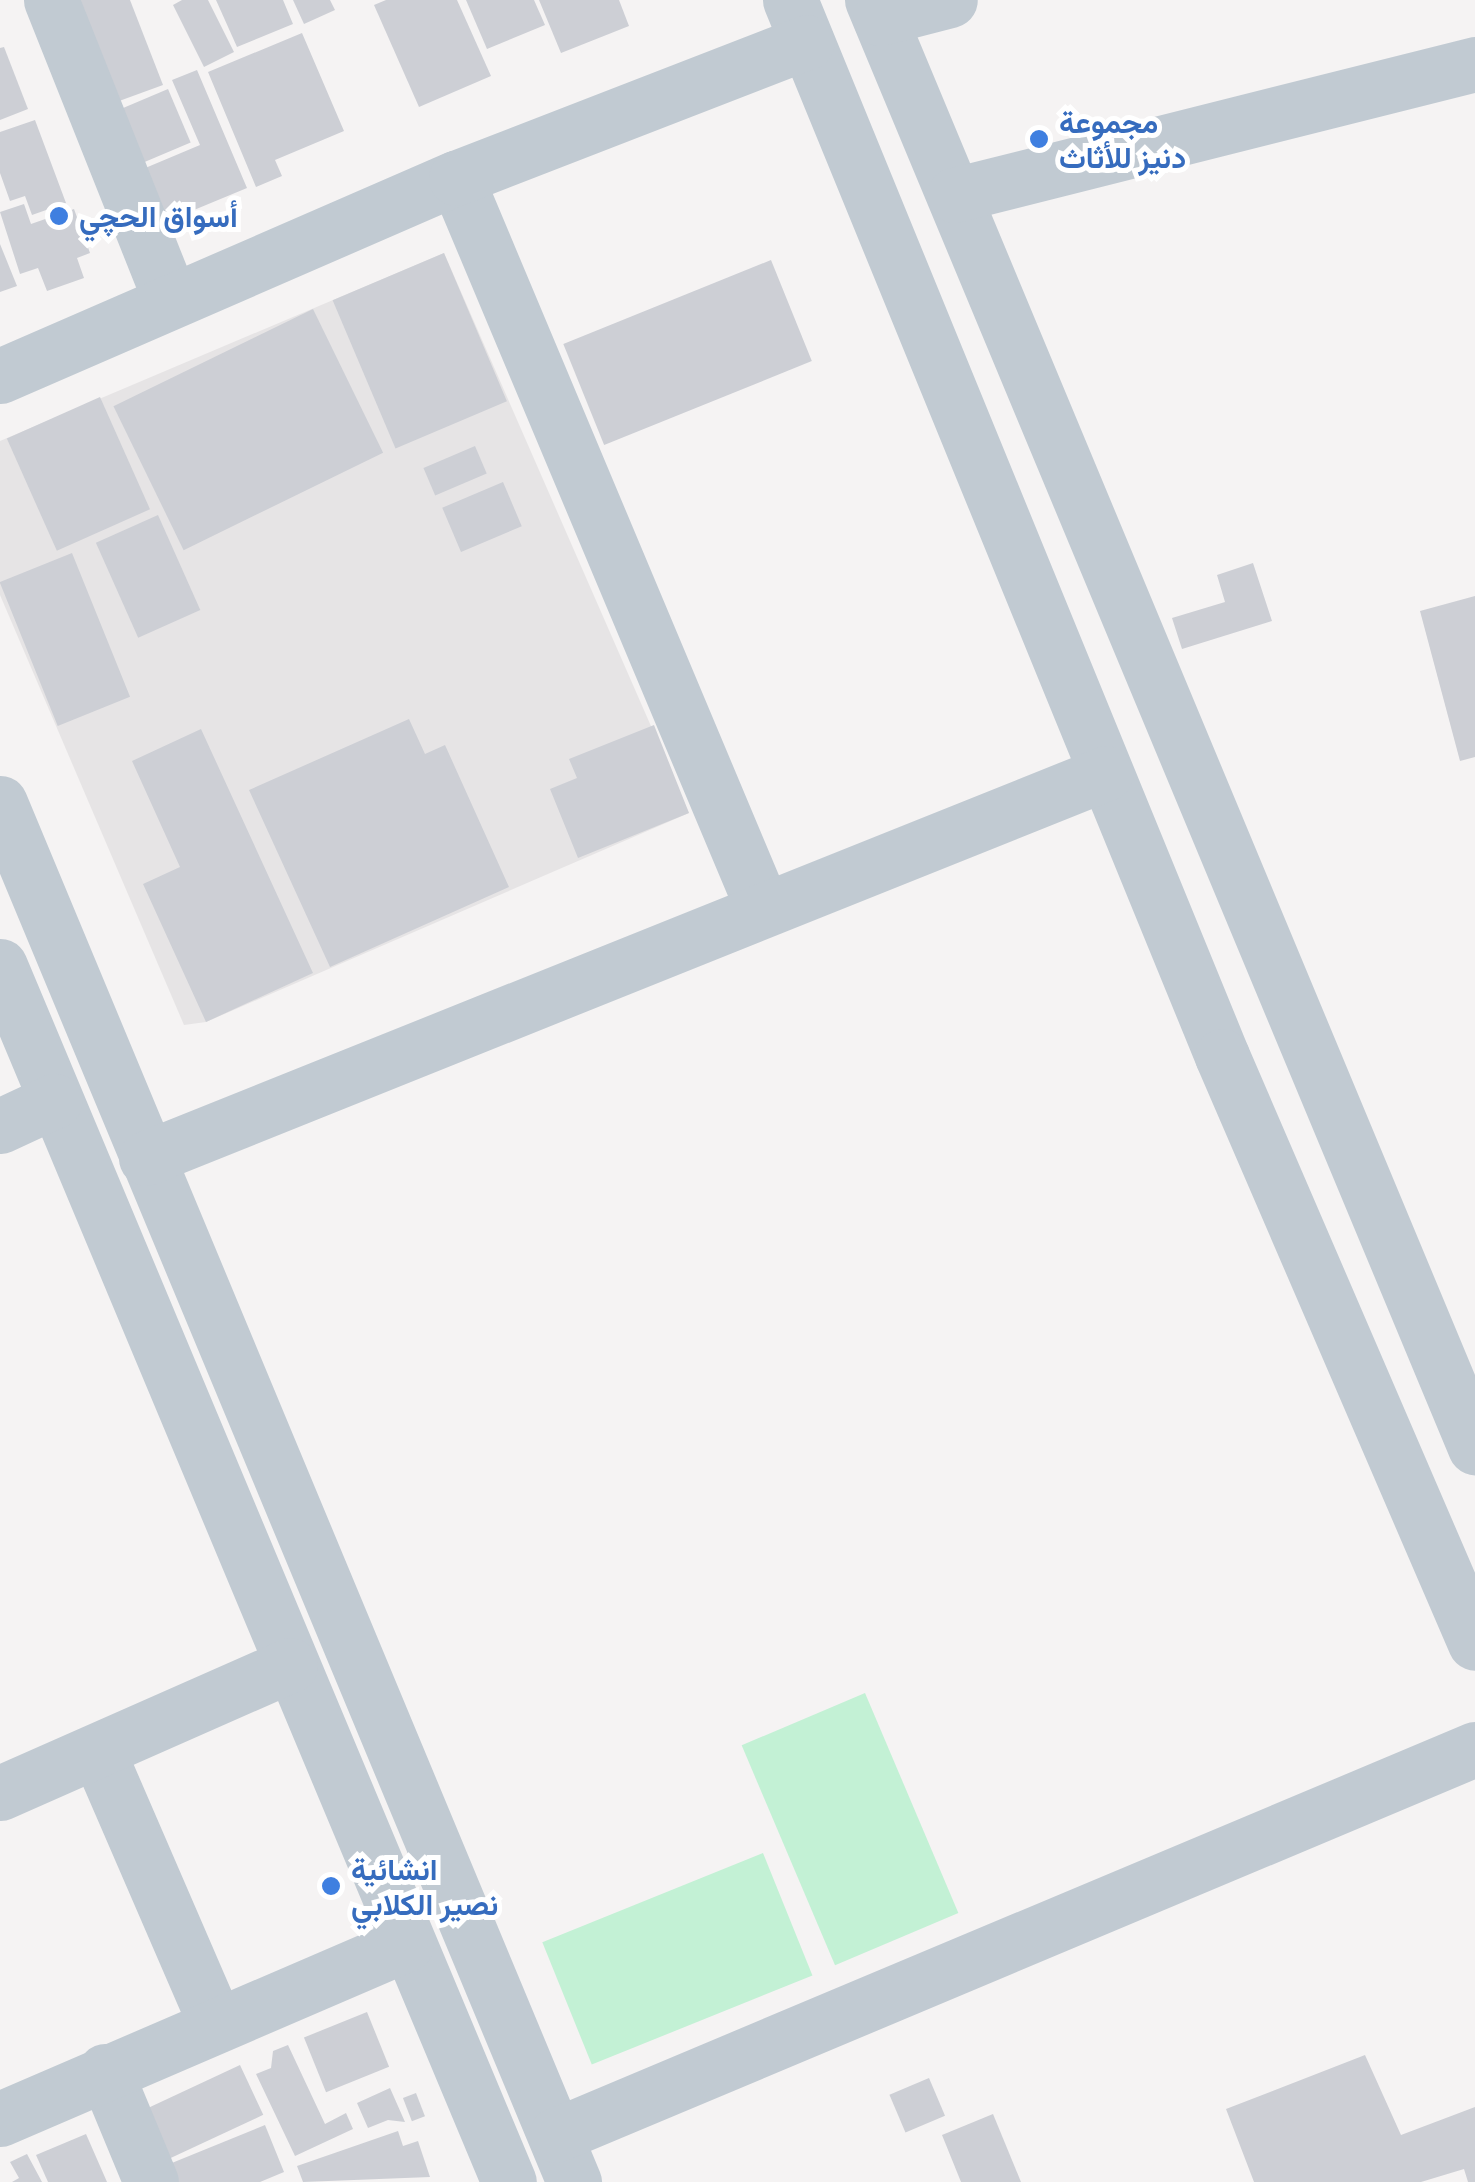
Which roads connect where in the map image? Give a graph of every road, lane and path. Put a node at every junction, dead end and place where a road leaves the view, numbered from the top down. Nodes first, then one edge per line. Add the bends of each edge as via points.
1 (51, 0) edge
2 (950, 0) edge
3 (876, 9) edge
4 (798, 21) edge
5 (1475, 64) edge
6 (456, 178) junction
7 (954, 195) junction
8 (171, 301) junction
9 (0, 376) edge
10 (1106, 773) junction
11 (0, 803) edge
12 (763, 909) junction
13 (0, 966) edge
14 (1299, 1030) junction
15 (1222, 1056) junction
16 (54, 1101) junction
17 (1338, 1121) junction
18 (0, 1126) edge
19 (146, 1158) junction
20 (1268, 1161) junction
21 (1475, 1447) edge
22 (1475, 1643) edge
23 (290, 1665) junction
24 (1475, 1749) edge
25 (98, 1752) junction
26 (5, 1777) edge
27 (406, 1944) junction
28 (215, 2022) junction
29 (105, 2071) junction
30 (0, 2119) edge
31 (565, 2158) edge
32 (151, 2182) edge
33 (509, 2182) edge

1 - 8 street
2 - 3 street
3 - 7 street
4 - 6 street
4 - 10 street
5 - 7 street
6 - 8 street
6 - 12 street
7 - 14 street
8 - 9 street
10 - 12 street
10 - 15 street
11 - 19 street
12 - 19 street
13 - 16 street
14 - 15 street via 1288,1051 1268,1064 1244,1066
14 - 17 street
15 - 20 street
16 - 18 street
16 - 23 street
17 - 20 street via 1314,1116 1292,1122 1275,1138
17 - 21 street
19 - 31 street
20 - 22 street
23 - 25 street
23 - 27 street
24 - 31 street
25 - 26 street
25 - 28 street
27 - 28 street
27 - 33 street
28 - 29 street
29 - 30 street
29 - 32 street

